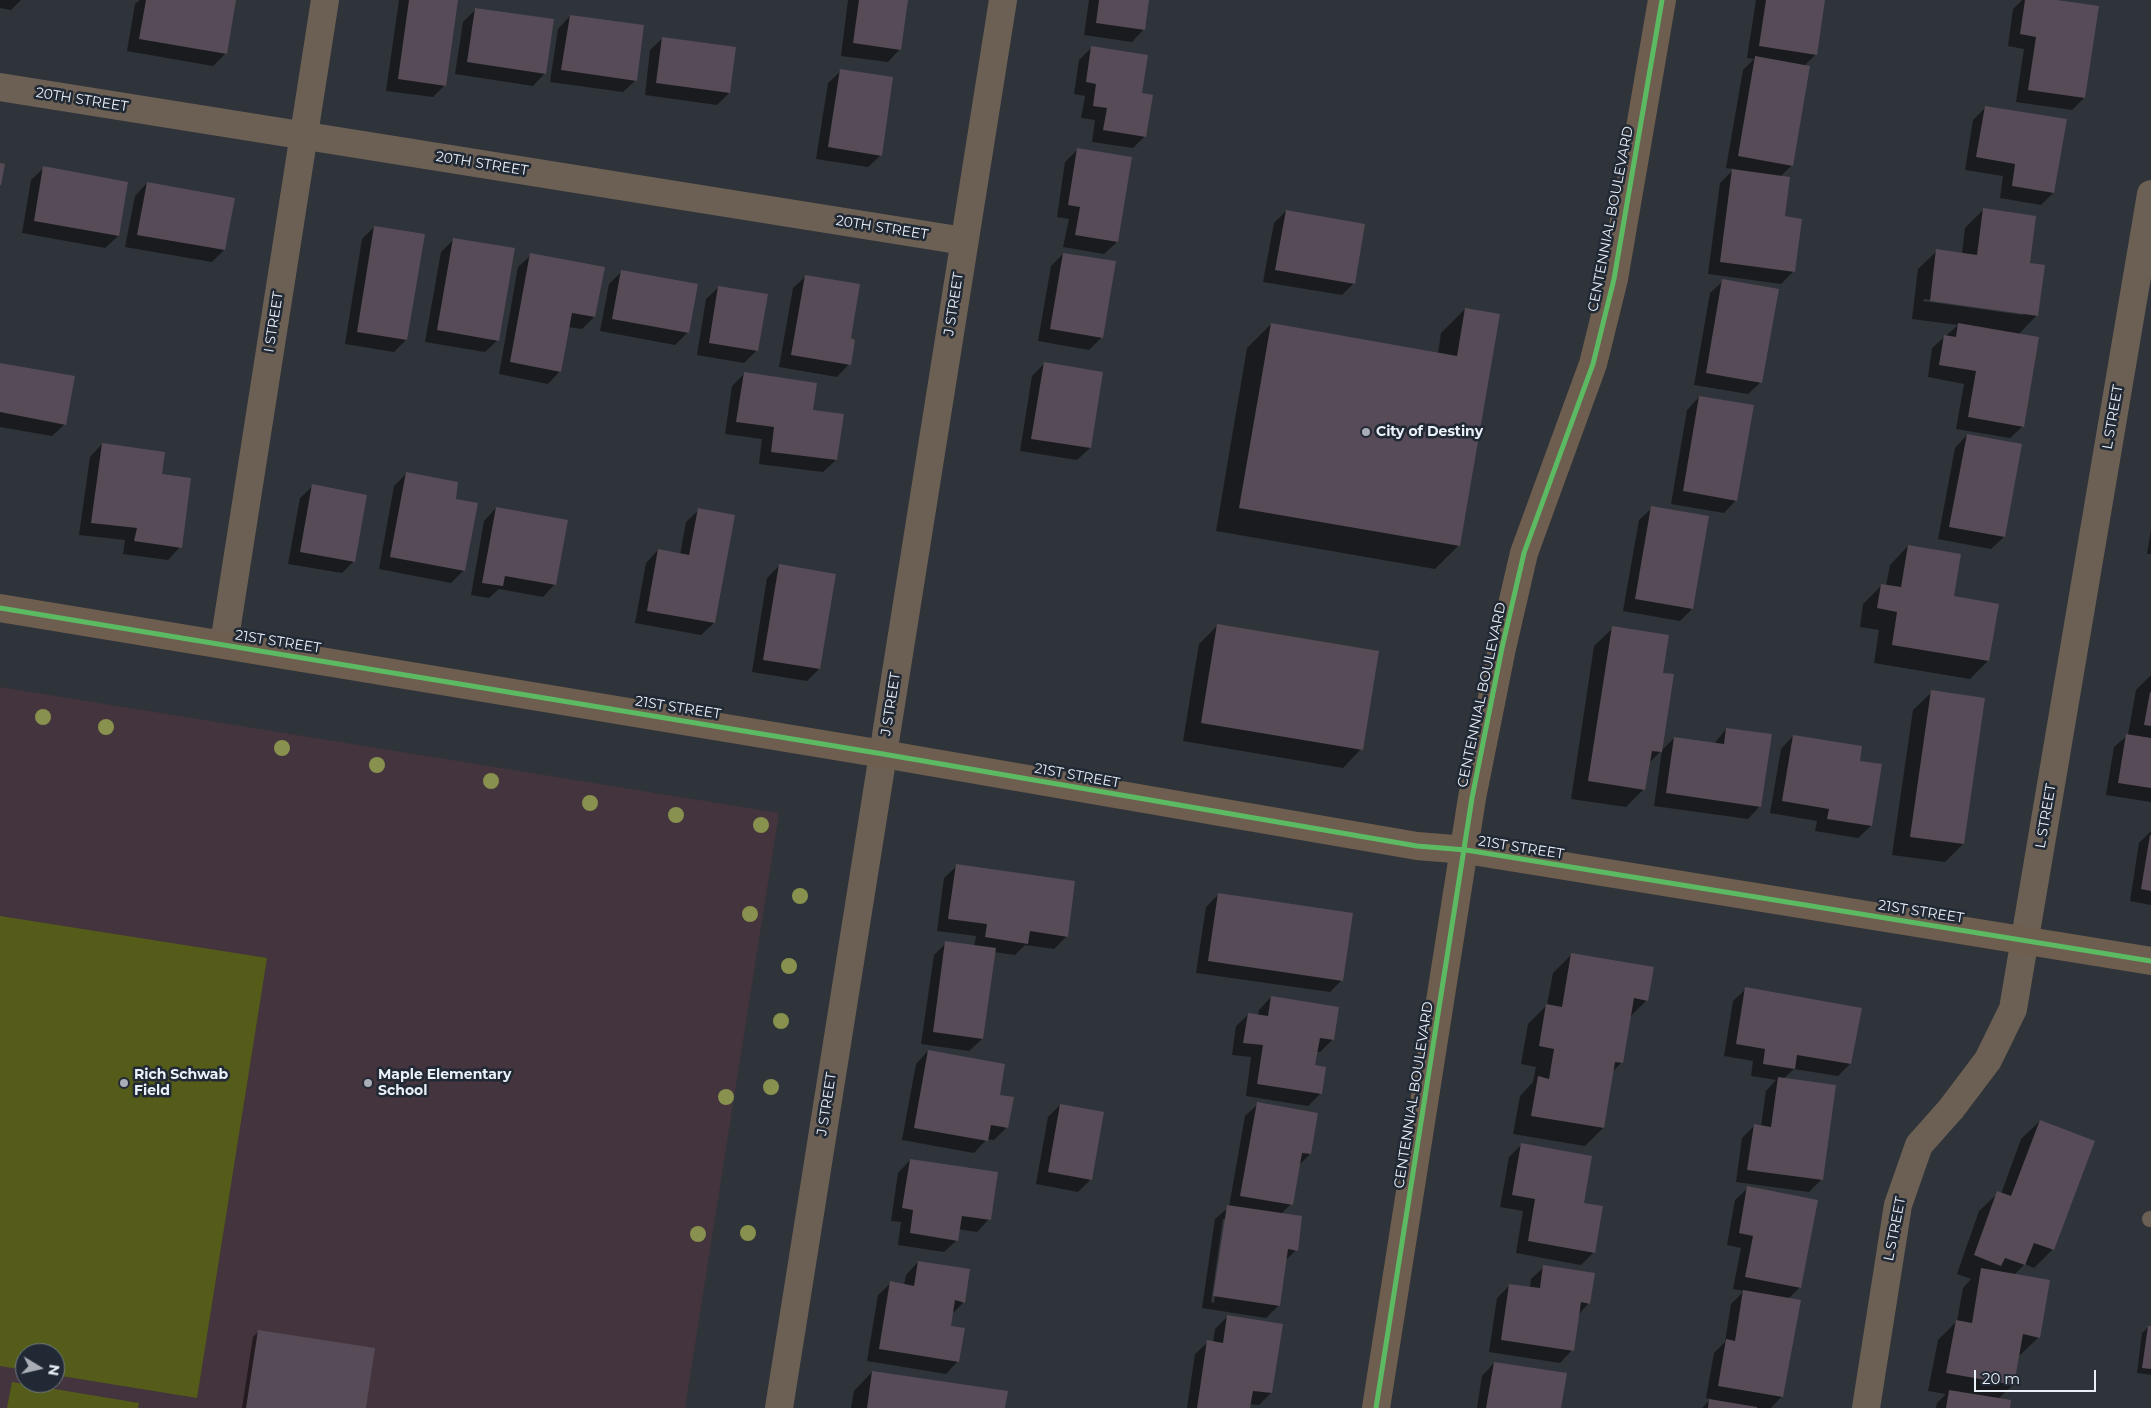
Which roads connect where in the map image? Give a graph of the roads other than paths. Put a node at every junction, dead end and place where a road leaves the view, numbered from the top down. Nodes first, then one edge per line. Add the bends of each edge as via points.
1 (325, 0) edge
2 (1003, 0) edge
3 (1662, 0) edge
4 (0, 87) edge
5 (304, 136) junction
6 (2151, 194) edge
7 (964, 241) junction
8 (0, 608) edge
9 (224, 644) junction
10 (883, 754) junction
11 (1466, 850) junction
12 (2025, 940) junction
13 (2151, 961) edge
14 (779, 1408) edge
15 (1376, 1408) edge
16 (1866, 1408) edge

1 - 5 street, I STREET
2 - 7 street, J STREET
3 - 11 street, CENTENNIAL BOULEVARD via 1614,279 1593,364 1524,552 1472,798
4 - 5 street, 20TH STREET
5 - 7 street, 20TH STREET
5 - 9 street, I STREET
6 - 12 street, L STREET
7 - 10 street, J STREET
8 - 9 street, 21ST STREET
9 - 10 street, 21ST STREET
10 - 11 street, 21ST STREET via 1417,846
10 - 14 street, J STREET
11 - 12 street, 21ST STREET
11 - 15 street, CENTENNIAL BOULEVARD
12 - 13 street, 21ST STREET
12 - 16 street, L STREET via 2013,1009 1988,1060 1920,1145 1898,1205

